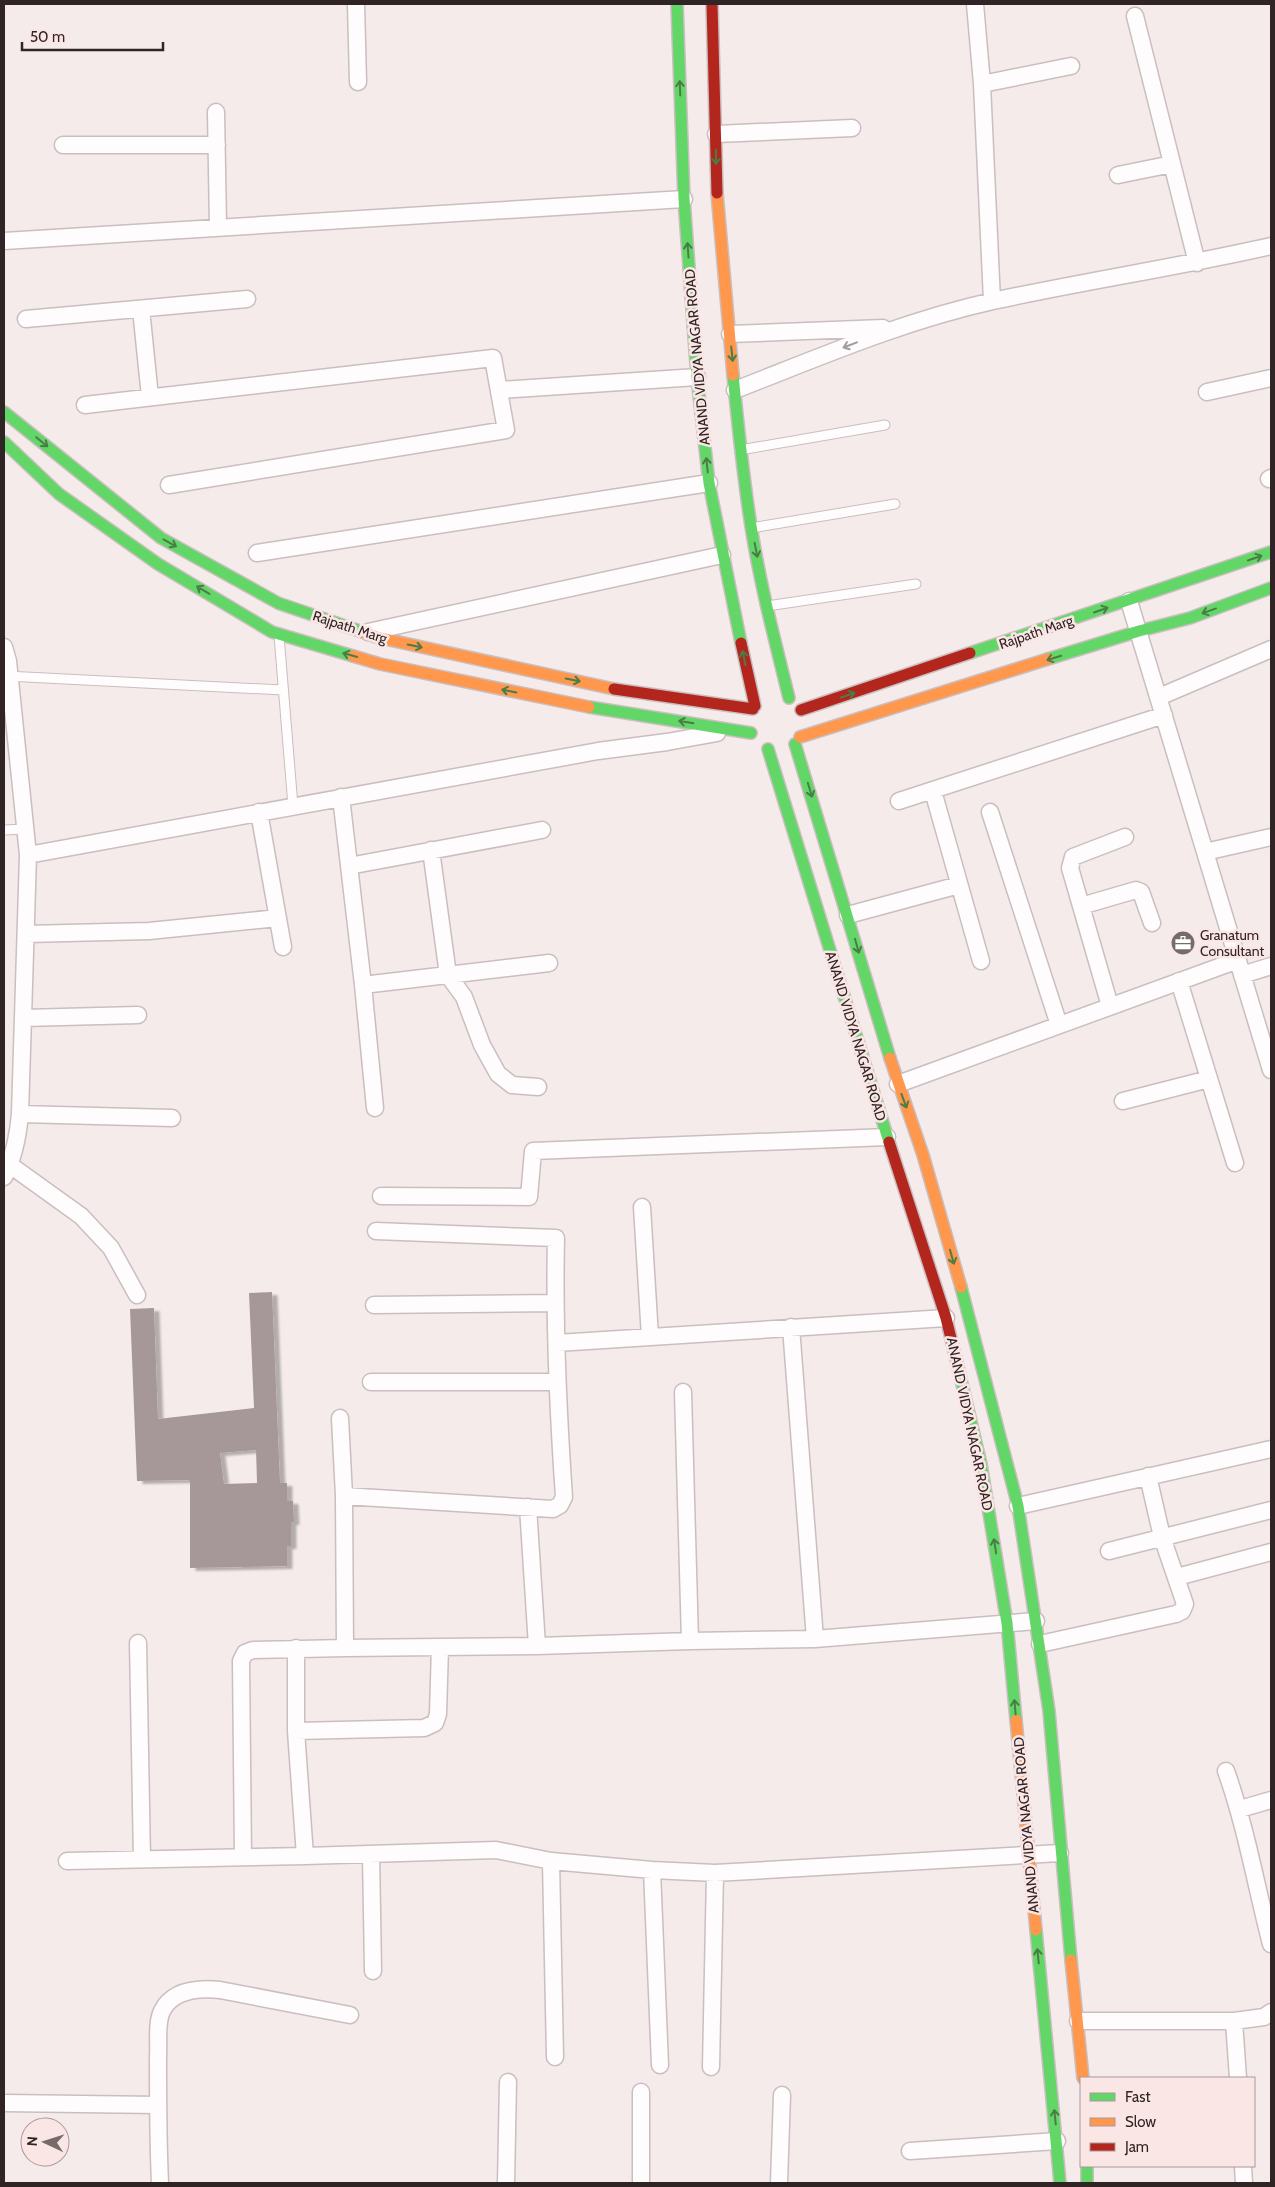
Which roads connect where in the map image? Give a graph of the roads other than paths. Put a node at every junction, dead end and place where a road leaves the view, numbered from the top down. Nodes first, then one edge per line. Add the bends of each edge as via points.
1 (356, 4) edge
2 (677, 4) edge
3 (712, 4) edge
4 (975, 4) edge
5 (1135, 16) dead end
6 (1071, 66) dead end
7 (358, 82) dead end
8 (982, 84) junction
9 (216, 112) dead end
10 (852, 128) dead end
11 (716, 134) junction
12 (63, 145) dead end
13 (216, 145) junction
14 (1172, 164) junction
15 (1118, 175) dead end
16 (684, 199) junction
17 (218, 227) junction
18 (4, 241) edge
19 (1271, 246) edge
20 (1197, 263) junction
21 (247, 299) dead end
22 (992, 302) junction
23 (141, 309) junction
24 (26, 319) dead end
25 (895, 328) junction
26 (730, 334) junction
27 (697, 377) junction
28 (1271, 378) edge
29 (499, 390) junction
30 (735, 390) junction
31 (1207, 392) dead end
32 (150, 398) junction
33 (85, 405) dead end
34 (4, 412) edge
35 (885, 425) dead end
36 (4, 442) edge
37 (740, 450) junction
38 (709, 483) junction
39 (169, 485) dead end
40 (895, 504) dead end
41 (751, 528) junction
42 (1271, 552) edge
43 (257, 553) dead end
44 (722, 555) junction
45 (916, 584) dead end
46 (1271, 588) edge
47 (1129, 601) junction
48 (766, 606) junction
49 (1139, 631) junction
50 (364, 633) junction
51 (278, 634) junction
52 (4, 647) edge
53 (1271, 649) edge
54 (7, 676) edge
55 (283, 690) junction
56 (1159, 697) junction
57 (789, 698) junction
58 (754, 708) junction
59 (802, 710) junction
60 (1164, 715) junction
61 (743, 731) junction
62 (797, 741) junction
63 (768, 749) junction
64 (933, 791) junction
65 (341, 797) junction
66 (898, 801) dead end
67 (293, 806) junction
68 (259, 812) junction
69 (990, 812) dead end
70 (25, 829) junction
71 (4, 830) edge
72 (542, 830) dead end
73 (1125, 837) dead end
74 (1271, 837) edge
75 (431, 850) junction
76 (1205, 852) junction
77 (28, 854) junction
78 (349, 866) junction
79 (959, 885) junction
80 (1081, 906) junction
81 (848, 915) junction
82 (278, 918) junction
83 (1152, 923) dead end
84 (26, 934) junction
85 (283, 947) dead end
86 (981, 961) dead end
87 (549, 963) dead end
88 (1271, 966) edge
89 (1240, 967) junction
90 (448, 975) junction
91 (1179, 981) junction
92 (363, 985) junction
93 (1110, 1006) junction
94 (138, 1015) dead end
95 (24, 1018) junction
96 (1059, 1025) junction
97 (1271, 1070) edge
98 (1209, 1079) junction
99 (898, 1084) junction
100 (538, 1087) dead end
101 (1123, 1101) dead end
102 (375, 1108) dead end
103 (20, 1114) junction
104 (172, 1118) dead end
105 (887, 1137) junction
106 (1235, 1163) dead end
107 (7, 1171) edge
108 (382, 1196) dead end
109 (642, 1207) dead end
110 (376, 1231) dead end
111 (137, 1295) dead end
112 (555, 1304) junction
113 (374, 1305) dead end
114 (946, 1318) junction
115 (791, 1327) junction
116 (650, 1337) junction
117 (557, 1343) junction
118 (371, 1382) dead end
119 (556, 1382) junction
120 (683, 1392) dead end
121 (340, 1418) dead end
122 (1271, 1449) edge
123 (1148, 1476) junction
124 (344, 1496) junction
125 (1018, 1506) junction
126 (528, 1507) junction
127 (1271, 1510) edge
128 (1162, 1537) junction
129 (1109, 1551) dead end
130 (1271, 1552) edge
131 (1177, 1577) junction
132 (1036, 1621) junction
133 (1007, 1623) junction
134 (815, 1640) junction
135 (690, 1641) junction
136 (138, 1643) dead end
137 (1040, 1644) junction
138 (537, 1646) junction
139 (440, 1647) junction
140 (296, 1648) junction
141 (345, 1648) junction
142 (296, 1731) junction
143 (1226, 1771) dead end
144 (1271, 1800) edge
145 (1240, 1809) junction
146 (1060, 1853) junction
147 (370, 1854) junction
148 (1028, 1855) junction
149 (305, 1856) junction
150 (243, 1857) junction
151 (142, 1859) junction
152 (67, 1861) dead end
153 (551, 1861) junction
154 (652, 1870) junction
155 (716, 1873) junction
156 (1264, 1890) edge
157 (1271, 1944) edge
158 (373, 1971) dead end
159 (1271, 2012) edge
160 (350, 2015) dead end
161 (1078, 2021) junction
162 (1234, 2021) junction
163 (555, 2057) dead end
164 (660, 2065) dead end
165 (711, 2067) dead end
166 (1083, 2077) edge
167 (1238, 2077) edge
168 (508, 2082) dead end
169 (641, 2092) dead end
170 (782, 2095) dead end
171 (4, 2103) edge
172 (158, 2104) junction
173 (1057, 2141) junction
174 (910, 2151) dead end
175 (1086, 2167) edge
176 (1243, 2167) edge
177 (160, 2183) edge
178 (506, 2183) edge
179 (641, 2183) edge
180 (779, 2183) edge
181 (1060, 2183) edge
182 (1087, 2183) edge
183 (1244, 2183) edge

1 - 7 street
16 -> 2 main road, ANAND VIDYA NAGAR ROAD
3 - 11 main road
4 - 8 street
5 - 14 street
6 - 8 street
8 - 22 street
9 - 13 street
10 - 11 street
11 -> 26 main road via 717,194
12 - 13 street
13 - 17 street
14 - 15 street
14 - 20 street
16 - 17 street
27 -> 16 main road, ANAND VIDYA NAGAR ROAD
17 - 18 street
19 - 20 street
20 - 22 street
21 - 23 street
22 - 25 street
23 - 24 street
23 - 32 street
25 - 26 street
25 -> 30 street
26 -> 30 main road
27 - 29 street
38 -> 27 main road, ANAND VIDYA NAGAR ROAD
28 - 31 street
29 - 32 street via 493,358
29 - 39 street via 506,430
30 - 37 main road
32 - 33 street
34 -> 50 main road, Rajpath Marg via 161,538 278,603
35 - 37 lane
51 -> 36 main road, Rajpath Marg via 151,558 59,494
37 - 41 main road
38 - 43 street
38 - 44 main road, ANAND VIDYA NAGAR ROAD
40 - 41 lane
41 -> 48 main road
47 -> 42 main road, Rajpath Marg
44 - 50 street
58 -> 44 main road, ANAND VIDYA NAGAR ROAD
45 - 48 lane
46 -> 49 main road via 1190,618
47 - 49 street
59 -> 47 main road, Rajpath Marg
48 - 57 main road
49 - 56 street
49 -> 62 main road
50 -> 58 main road, Rajpath Marg via 601,686
51 - 55 lane
61 -> 51 main road, Rajpath Marg via 559,702 380,664
52 - 54 street
53 - 56 street
54 - 55 lane
54 - 70 street
55 - 67 lane
56 - 60 street
57 - 58 main road via 781,694 770,697
57 - 59 main road
58 - 61 main road
59 - 62 main road via 804,730
60 - 64 street
60 - 76 street
61 - 63 main road
61 - 65 street via 598,751
62 - 63 main road via 781,751
62 -> 81 main road, ANAND VIDYA NAGAR ROAD
63 - 105 main road, ANAND VIDYA NAGAR ROAD
64 - 66 street
64 - 79 street
65 - 67 street
65 - 78 street
67 - 68 street
68 - 77 street
68 - 82 street
69 - 96 street
70 - 71 lane
70 - 77 street
72 - 75 street
73 - 80 street via 1073,858 1070,868
74 - 76 street
75 - 78 street
75 - 90 street
76 - 89 street
77 - 84 street
78 - 92 street
79 - 81 street
79 - 86 street
80 - 83 street via 1136,890 1141,892
80 - 93 street
81 -> 99 main road, ANAND VIDYA NAGAR ROAD
82 - 84 street via 149,931
82 - 85 street
84 - 95 street
87 - 90 street
88 - 89 street
89 - 91 street
89 - 97 street
90 - 92 street
90 - 100 street via 464,997 482,1045 498,1074 512,1084
91 - 93 street
91 - 98 street
92 - 102 street
93 - 96 street
94 - 95 street
95 - 103 street
96 - 99 street
98 - 101 street
98 - 106 street
99 -> 125 main road, ANAND VIDYA NAGAR ROAD via 923,1156 963,1296
103 - 104 street
103 - 107 street via 17,1142
105 - 108 street via 533,1151 529,1197
105 - 114 main road, ANAND VIDYA NAGAR ROAD
107 - 111 street via 81,1216 111,1248
109 - 116 street
110 - 112 street via 556,1238
112 - 113 street
112 - 117 street
114 - 115 street
133 -> 114 main road, ANAND VIDYA NAGAR ROAD via 981,1464
115 - 116 street
115 - 134 street
116 - 117 street
117 - 119 street
118 - 119 street
119 - 126 street via 564,1497 560,1505 553,1508
120 - 135 street
121 - 124 street
122 - 123 street
123 - 125 street
123 - 128 street
124 - 126 street
124 - 141 street
125 - 132 main road, ANAND VIDYA NAGAR ROAD
126 - 138 street
127 - 128 street
128 - 129 street
128 - 131 street
130 - 131 street
131 - 137 street via 1185,1604 1176,1614
132 - 133 street
132 - 137 main road, ANAND VIDYA NAGAR ROAD
133 - 134 street
148 -> 133 main road, ANAND VIDYA NAGAR ROAD
134 - 135 street
135 - 138 street
136 - 151 street
137 - 146 main road, ANAND VIDYA NAGAR ROAD via 1049,1710
138 - 139 street
139 - 141 street
139 - 142 street via 436,1723 424,1728
140 - 141 street
140 - 142 street
140 - 150 street via 253,1650 245,1653 240,1661
142 - 149 street
143 - 145 street
144 - 145 street
145 - 156 street
146 - 148 street
146 - 161 main road, ANAND VIDYA NAGAR ROAD
147 - 149 street
147 - 153 street via 496,1850
147 - 158 street
148 - 155 street
173 -> 148 main road, ANAND VIDYA NAGAR ROAD
149 - 150 street
150 - 151 street
151 - 152 street
153 - 154 street
153 - 163 street
154 - 155 street
154 - 164 street
155 - 165 street
156 - 157 street
159 - 162 street via 1264,2017
160 - 172 street via 220,1990 200,1988 184,1992 162,2011
161 - 162 street
161 - 166 main road, ANAND VIDYA NAGAR ROAD
162 - 167 street
168 - 178 street
169 - 179 street
170 - 180 street
171 - 172 street
172 - 177 street
173 - 174 street
173 - 181 main road, ANAND VIDYA NAGAR ROAD
175 - 182 main road
176 - 183 street

